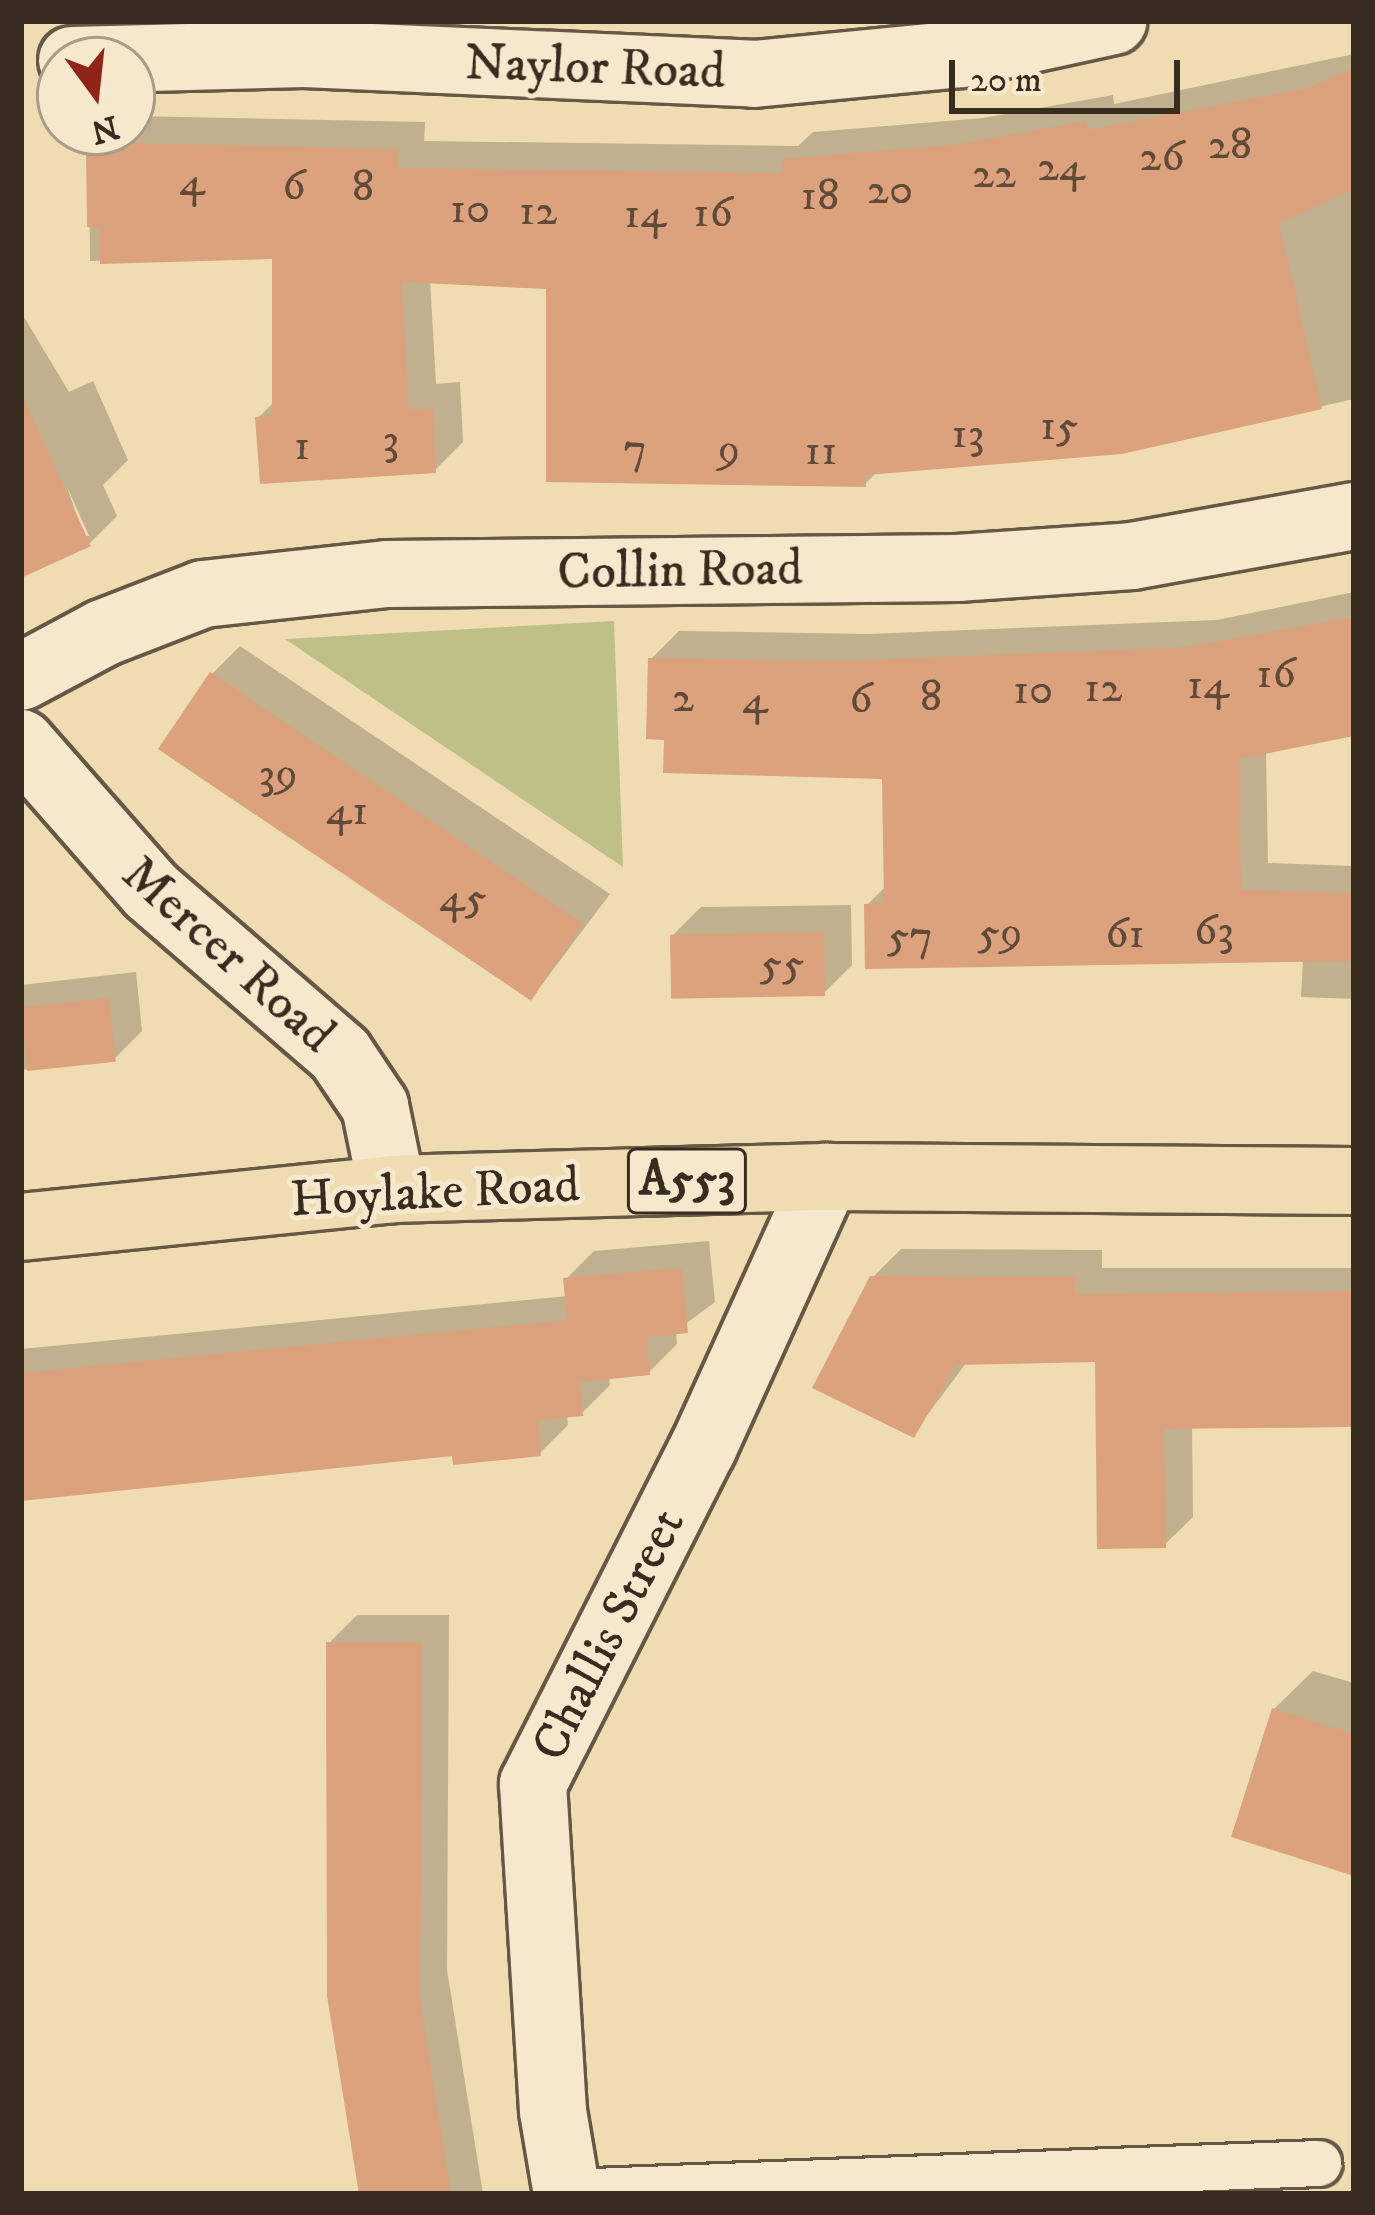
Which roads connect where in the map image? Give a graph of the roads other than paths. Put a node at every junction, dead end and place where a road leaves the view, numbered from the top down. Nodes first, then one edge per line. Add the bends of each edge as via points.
1 (1113, 21) edge
2 (156, 58) edge
3 (1354, 516) edge
4 (21, 677) edge
5 (21, 743) edge
6 (826, 1177) junction
7 (1354, 1181) edge
8 (392, 1189) junction
9 (21, 1227) edge
10 (1318, 2162) dead end
11 (567, 2193) edge

1 - 2 street, Naylor Road via 962,54 754,74 304,54
3 - 4 street, Collin Road via 1132,556 957,568 387,574 202,594
5 - 8 street, Mercer Road via 151,891 340,1054 375,1106
6 - 7 main road, Hoylake Road / A553
6 - 8 main road, Hoylake Road / A553
6 - 11 street, Challis Street via 703,1448 533,1784 553,2111
8 - 9 main road, Hoylake Road / A553
10 - 11 lane

